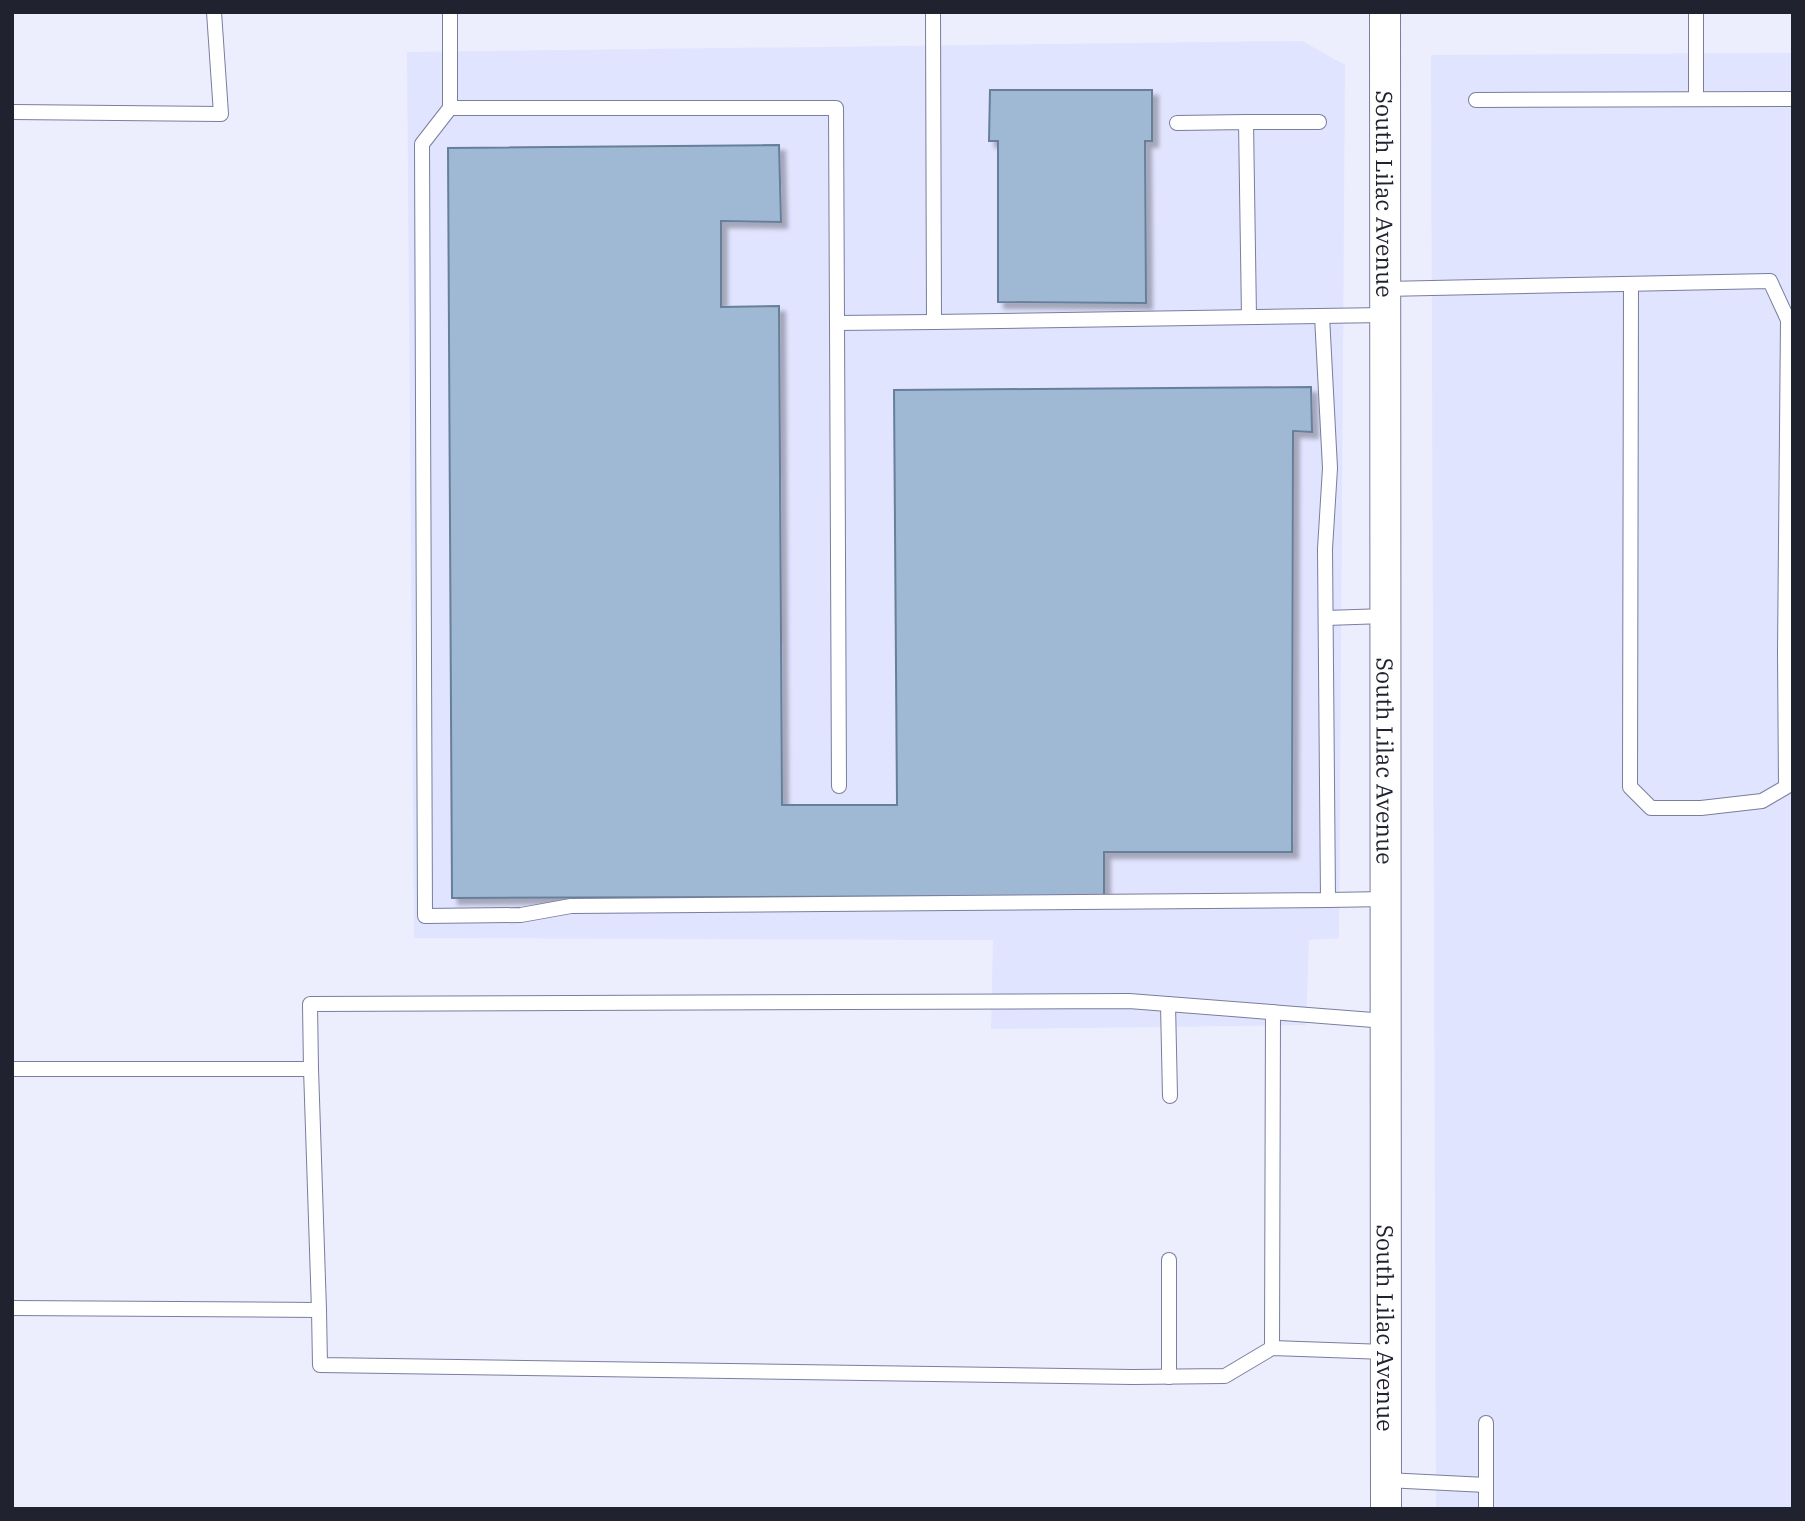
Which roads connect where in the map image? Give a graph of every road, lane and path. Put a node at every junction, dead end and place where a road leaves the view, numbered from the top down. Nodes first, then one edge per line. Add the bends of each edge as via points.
1 (214, 12) edge
2 (450, 12) edge
3 (933, 12) edge
4 (1385, 12) edge
5 (1696, 12) edge
6 (1696, 99) junction
7 (1793, 99) edge
8 (1476, 100) dead end
9 (450, 108) junction
10 (12, 112) edge
11 (1246, 122) junction
12 (1319, 122) dead end
13 (1177, 123) dead end
14 (1632, 284) junction
15 (1385, 302) junction
16 (1322, 316) junction
17 (1249, 317) junction
18 (934, 322) junction
19 (837, 323) junction
20 (1385, 616) junction
21 (1325, 618) junction
22 (1789, 652) edge
23 (839, 786) dead end
24 (1328, 900) junction
25 (1385, 900) junction
26 (1168, 1004) junction
27 (1273, 1012) junction
28 (1385, 1021) junction
29 (12, 1069) edge
30 (311, 1069) junction
31 (1170, 1096) dead end
32 (1169, 1260) dead end
33 (12, 1308) edge
34 (319, 1310) junction
35 (1272, 1348) junction
36 (1386, 1352) junction
37 (1169, 1377) junction
38 (1486, 1423) dead end
39 (1486, 1485) junction
40 (1386, 1494) edge
41 (1486, 1509) edge

1 - 10 lane via 221,114
2 - 9 lane
3 - 18 lane
4 - 15 street, South Lilac Avenue
5 - 6 lane
6 - 7 lane
6 - 8 lane
9 - 19 lane via 836,107
9 - 24 lane via 422,144 425,916 522,915 571,906
11 - 12 lane
11 - 13 lane
11 - 17 lane
14 - 15 lane
14 - 22 lane via 1770,281 1788,320
14 - 22 lane via 1630,787 1651,808 1762,801 1786,787
15 - 16 lane
15 - 20 street, South Lilac Avenue
16 - 17 lane
16 - 21 lane via 1330,468
17 - 18 lane
18 - 19 lane
19 - 23 lane
20 - 21 lane
20 - 25 street, South Lilac Avenue
21 - 24 lane
24 - 25 lane
25 - 28 street, South Lilac Avenue
26 - 27 lane
26 - 30 lane via 310,1004
26 - 31 lane
27 - 28 lane
27 - 35 lane
28 - 36 street, South Lilac Avenue
29 - 30 lane
30 - 34 lane
32 - 37 lane
33 - 34 lane
34 - 37 lane via 320,1365
35 - 36 lane
35 - 37 lane via 1226,1376
36 - 40 street, South Lilac Avenue
38 - 39 lane
39 - 40 lane
39 - 41 lane

